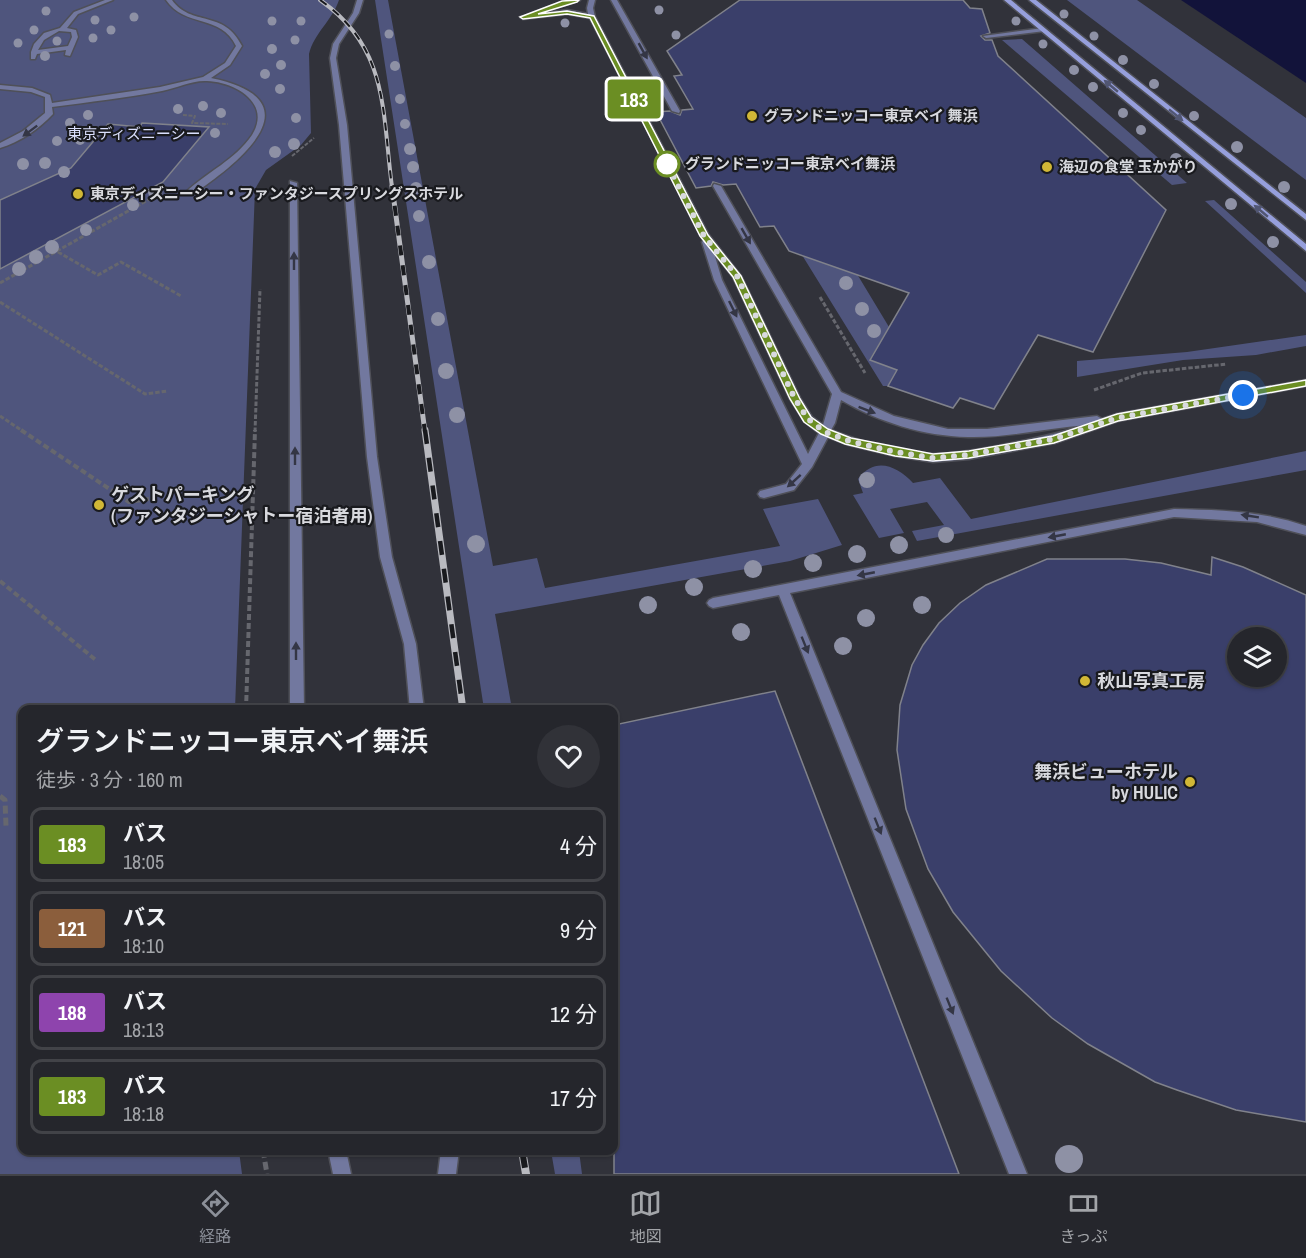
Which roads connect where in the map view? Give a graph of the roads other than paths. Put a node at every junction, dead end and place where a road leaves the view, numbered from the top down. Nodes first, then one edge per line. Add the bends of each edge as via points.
1 (110, 0) edge
2 (169, 0) edge
3 (360, 0) edge
4 (577, 0) edge
5 (592, 0) edge
6 (1006, 0) edge
7 (1032, 0) edge
8 (614, 1) edge
9 (592, 17) junction
10 (63, 28) junction
11 (1043, 30) junction
12 (986, 36) dead end
13 (206, 78) junction
14 (0, 87) edge
15 (50, 105) junction
16 (676, 111) dead end
17 (0, 146) edge
18 (293, 183) dead end
19 (717, 186) dead end
20 (190, 192) dead end
21 (1306, 218) edge
22 (704, 236) junction
23 (1306, 248) edge
24 (1306, 383) edge
25 (837, 394) junction
26 (1117, 418) junction
27 (825, 432) junction
28 (808, 464) junction
29 (764, 494) dead end
30 (1306, 531) edge
31 (783, 590) junction
32 (713, 603) dead end
33 (297, 705) edge
34 (416, 705) edge
35 (338, 1155) edge
36 (449, 1155) edge
37 (342, 1174) edge
38 (447, 1174) edge
39 (1018, 1174) edge

1 - 10 lane via 76,13
2 - 13 lane via 178,10 212,20 238,40 239,46 228,64
3 - 34 lane via 336,44 333,58 372,457 386,557 410,644
4 - 9 lane via 523,17 567,12
5 - 9 lane
6 - 11 street
7 -> 21 street
8 -> 16 lane
9 - 22 lane
10 - 10 lane via 39,39 33,55 69,52 74,32
11 - 12 lane
23 -> 11 street
13 - 15 lane via 150,91
13 - 20 lane via 246,90 259,101 264,112 262,123 239,156
14 - 15 lane via 32,90 48,96
15 -> 17 lane via 50,114 39,124
33 -> 18 lane
19 -> 25 lane
22 - 27 lane via 737,276 795,399 808,419
22 -> 28 lane via 718,280
24 - 26 lane
25 -> 26 lane via 899,422 949,433 987,433
25 - 27 lane
26 - 27 lane via 1054,439 933,458 849,441
27 - 28 lane
28 -> 29 lane via 790,487
30 -> 31 lane via 1282,521 1238,514 1174,513
31 - 32 lane
31 -> 39 lane
35 - 37 lane
36 - 38 lane

